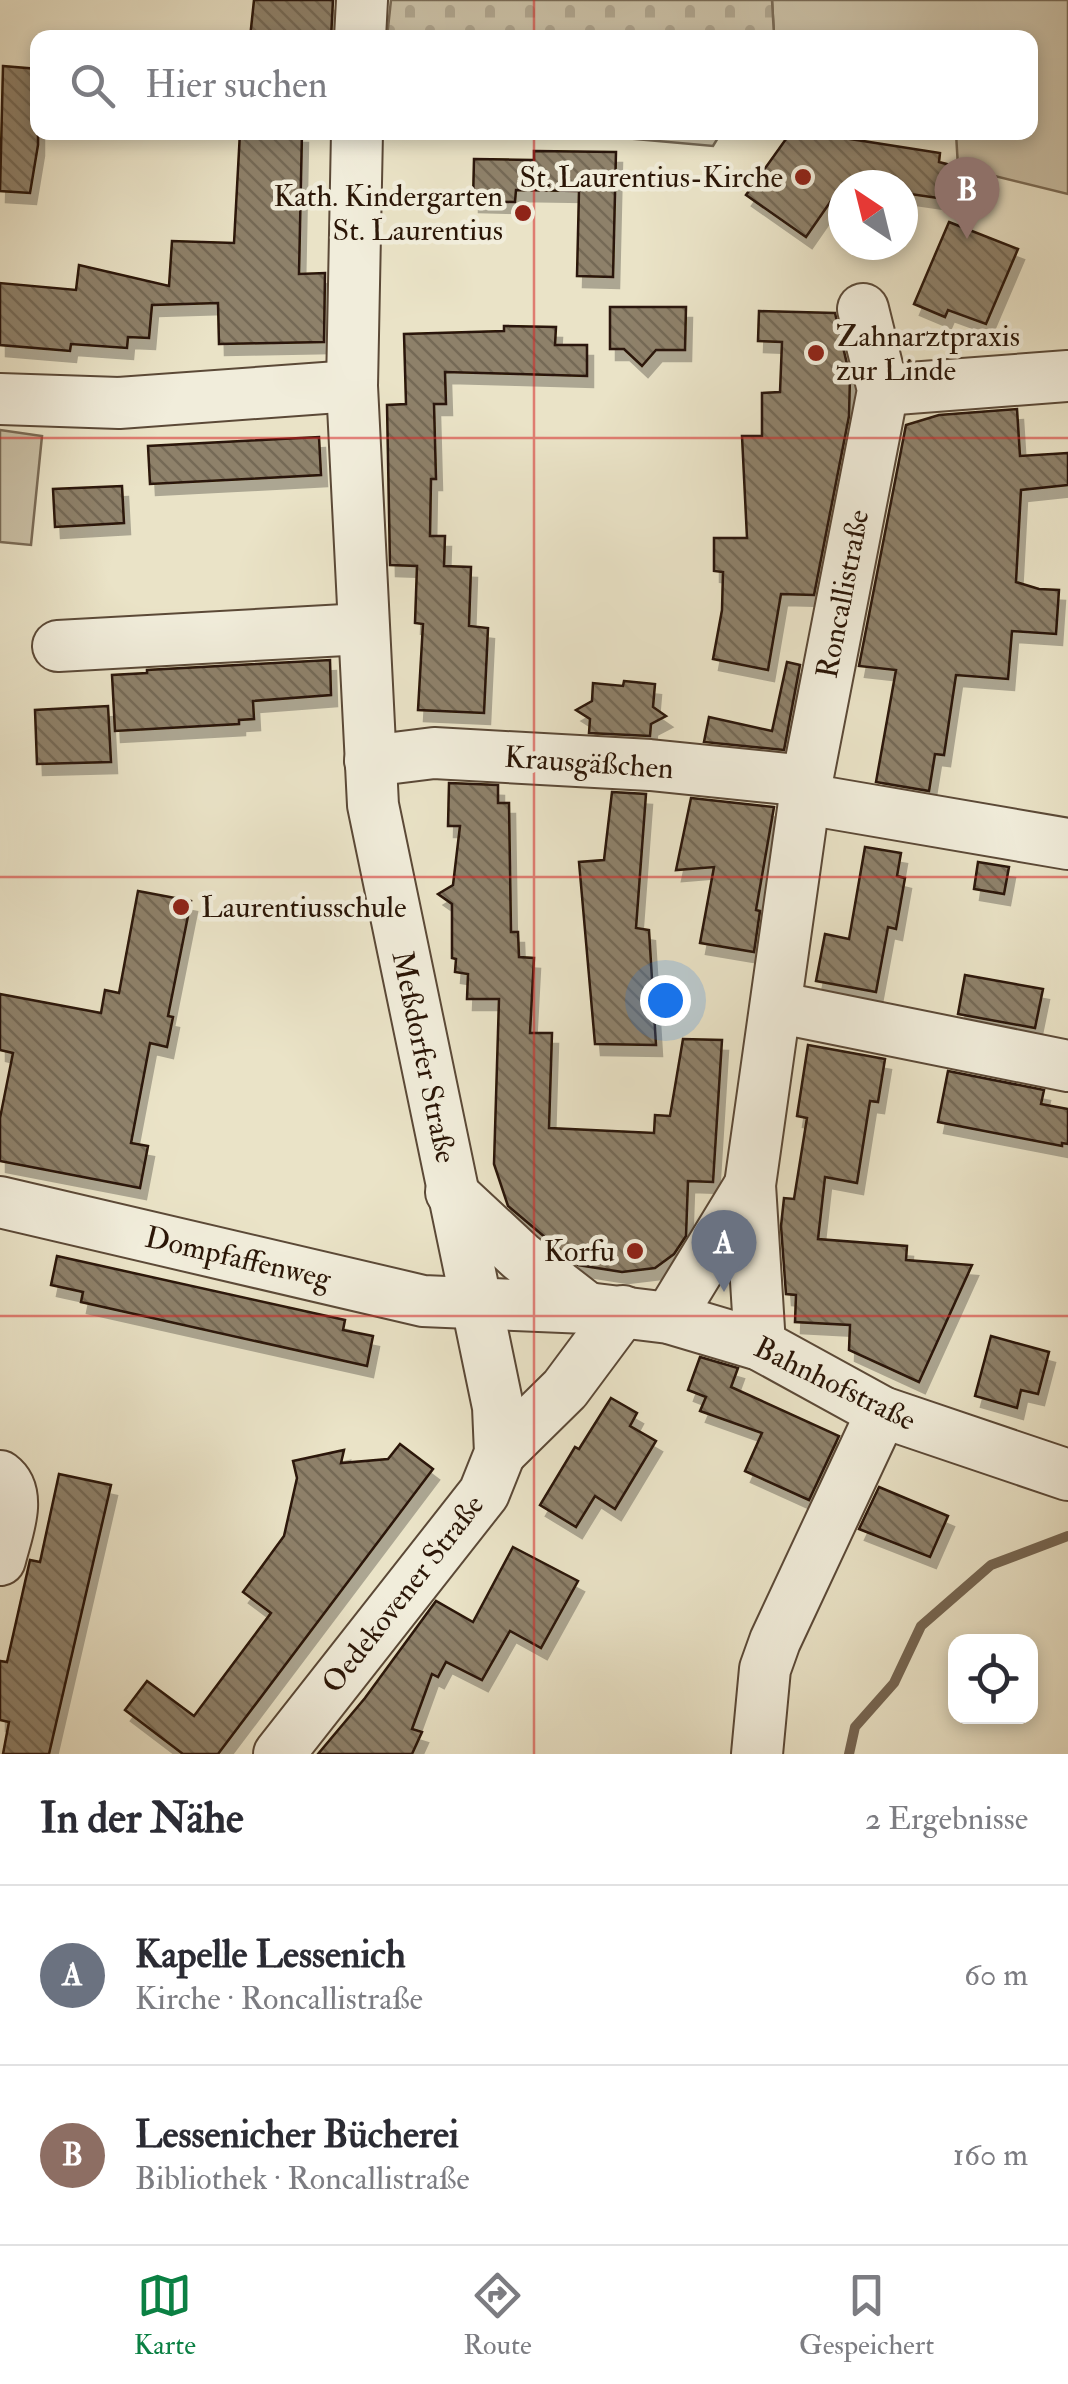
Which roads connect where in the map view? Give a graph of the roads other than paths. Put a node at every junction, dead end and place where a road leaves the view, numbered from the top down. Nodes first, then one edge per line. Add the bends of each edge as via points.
1 (362, 0) edge
2 (360, 30) edge
3 (357, 140) edge
4 (863, 310) dead end
5 (1068, 376) edge
6 (352, 386) junction
7 (882, 390) junction
8 (0, 399) edge
9 (363, 629) junction
10 (58, 646) dead end
11 (370, 760) junction
12 (807, 790) junction
13 (1068, 844) edge
14 (776, 1007) junction
15 (1068, 1066) edge
16 (750, 1185) junction
17 (451, 1192) junction
18 (0, 1202) edge
19 (478, 1305) junction
20 (626, 1312) junction
21 (760, 1344) junction
22 (882, 1412) junction
23 (500, 1453) junction
24 (1068, 1475) edge
25 (0, 1476) edge
26 (0, 1560) edge
27 (278, 1754) edge
28 (758, 1754) edge

1 - 2 street
3 - 6 street, Meßdorfer Straße
4 - 7 street, Roncallistraße
5 - 7 street
6 - 8 street via 119,403
6 - 9 street, Meßdorfer Straße
7 - 12 street, Roncallistraße
9 - 10 street
9 - 11 street, Meßdorfer Straße
11 - 12 street, Krausgäßchen via 434,753 650,765
11 - 17 street, Meßdorfer Straße
12 - 13 street
12 - 14 street, Roncallistraße
14 - 15 street
14 - 16 street, Roncallistraße
16 - 20 street, Roncallistraße
16 - 21 street, Roncallistraße
17 - 19 street, Meßdorfer Straße
17 - 20 street via 521,1257
18 - 19 street, Dompfaffenweg via 423,1301
19 - 20 street, Bahnhofstraße
19 - 23 street, Oedekovener Straße
20 - 21 street, Bahnhofstraße
20 - 23 street, Roncallistraße via 565,1390
21 - 22 street, Bahnhofstraße
22 - 24 street, Bahnhofstraße
22 - 28 street via 774,1640
23 - 27 street, Oedekovener Straße via 484,1493
25 - 26 street via 14,1496

